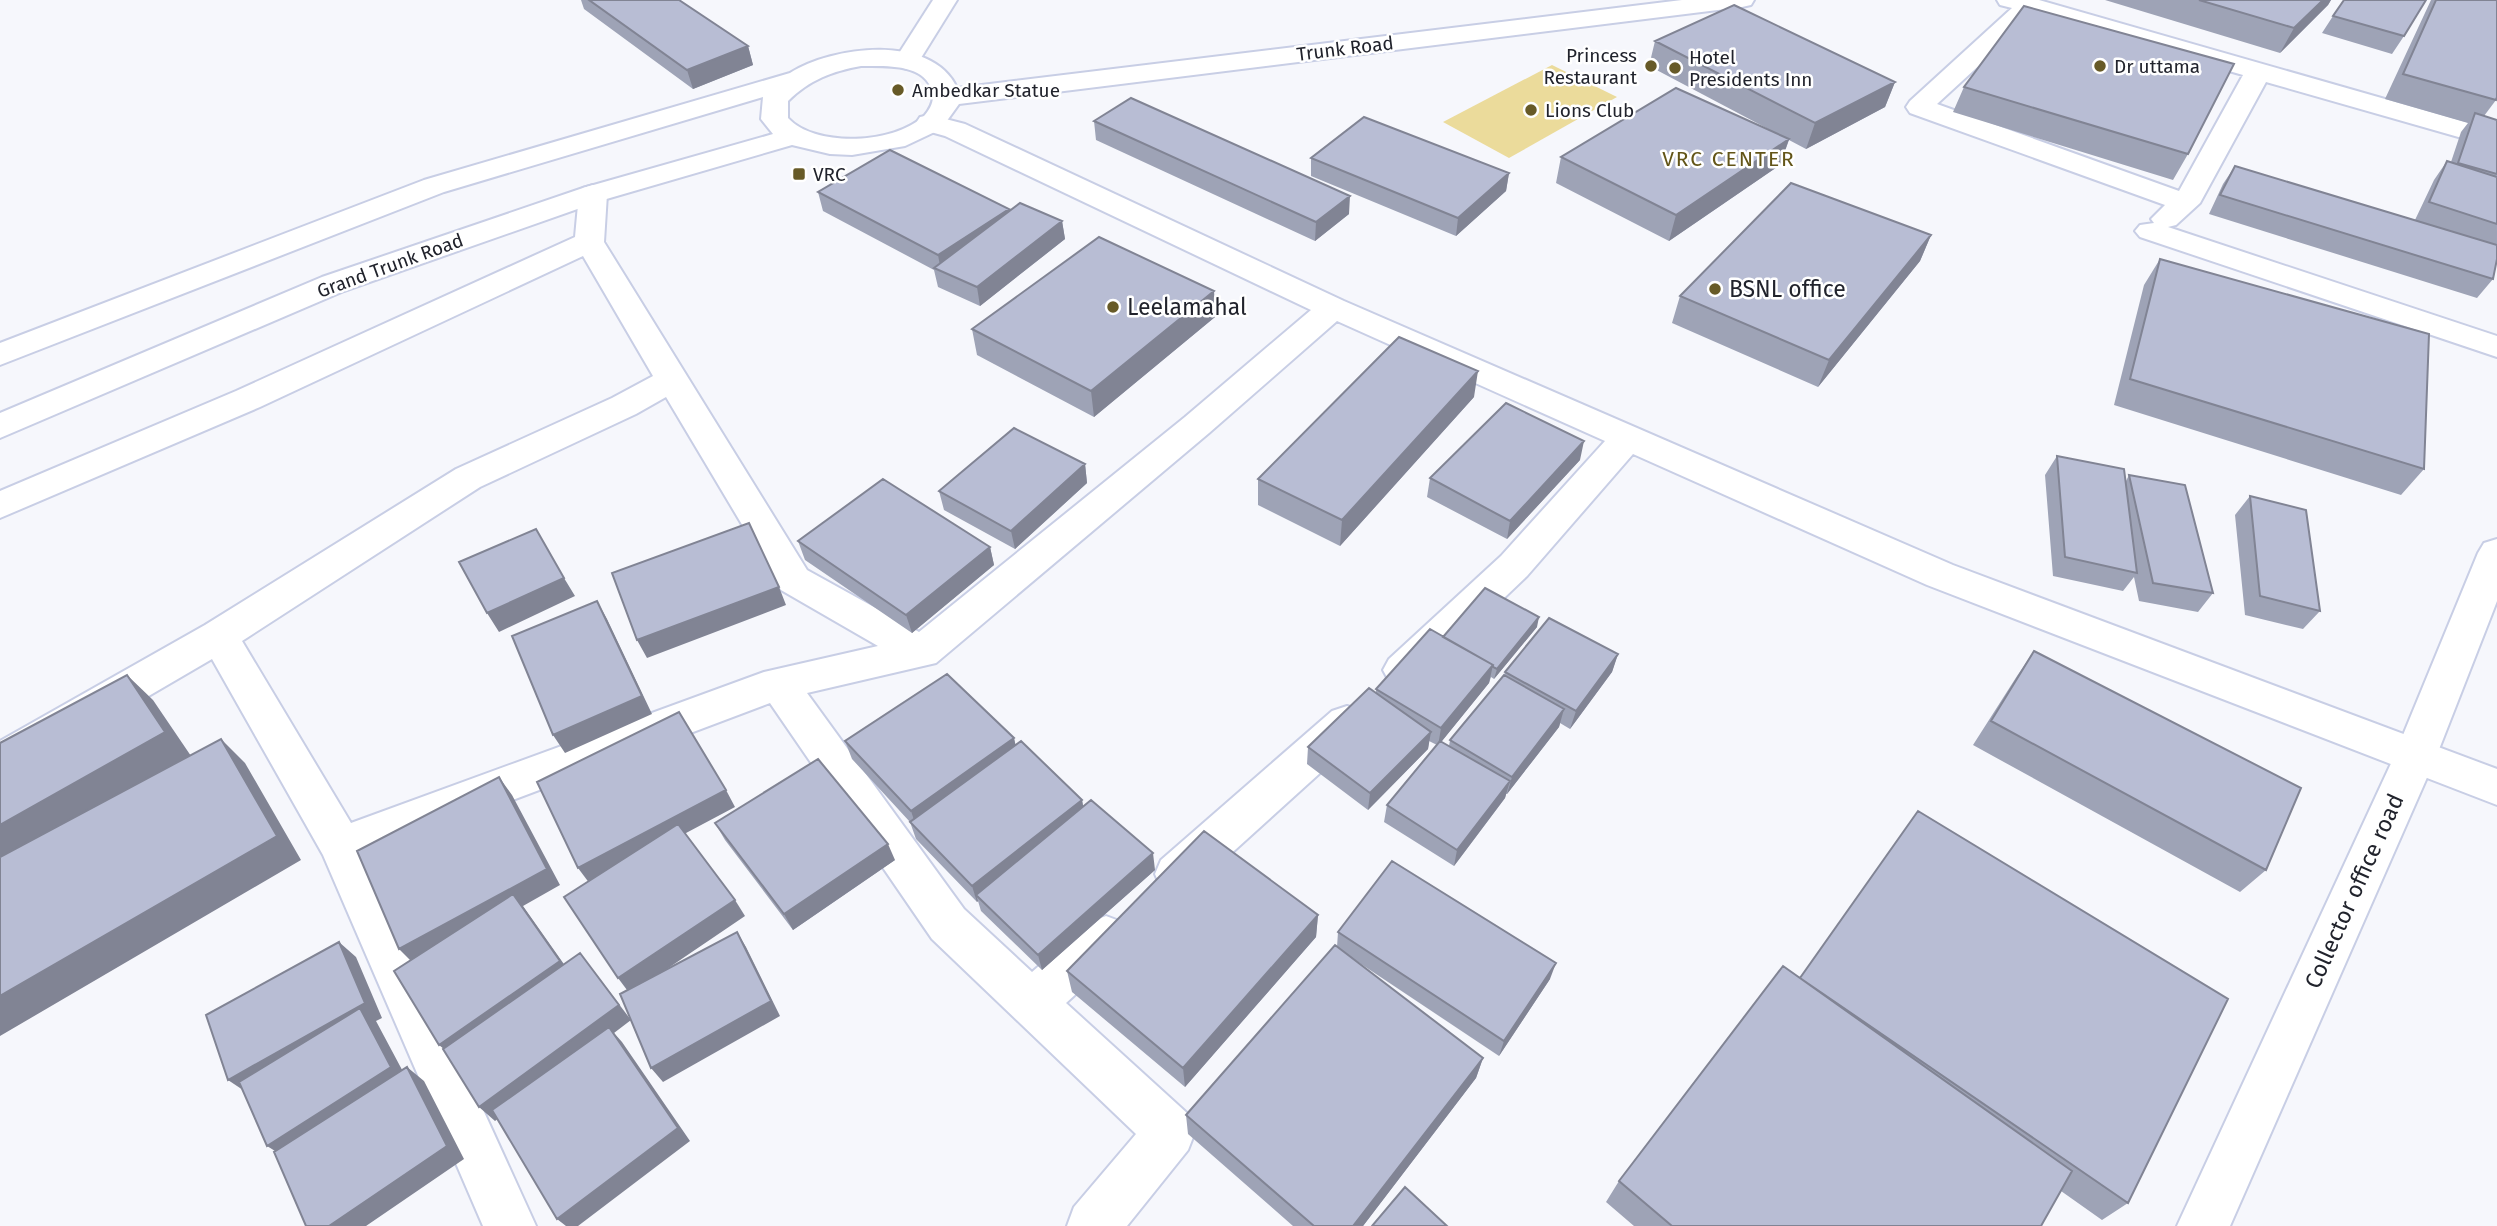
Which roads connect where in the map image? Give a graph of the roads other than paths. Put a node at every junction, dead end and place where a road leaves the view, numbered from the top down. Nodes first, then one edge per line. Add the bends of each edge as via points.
1 (945, 0) edge
2 (1742, 0) edge
3 (2019, 3) edge
4 (907, 61) junction
5 (2257, 74) junction
6 (793, 80) junction
7 (939, 110) junction
8 (791, 136) junction
9 (2497, 140) edge
10 (593, 194) junction
11 (2186, 202) junction
12 (589, 242) junction
13 (1333, 308) junction
14 (2497, 347) edge
15 (0, 355) edge
16 (671, 380) junction
17 (0, 426) edge
18 (1629, 436) junction
19 (0, 505) edge
20 (2497, 553) edge
21 (219, 636) junction
22 (922, 652) junction
23 (778, 683) junction
24 (2415, 757) junction
25 (0, 762) edge
26 (2497, 787) edge
27 (341, 846) junction
28 (1031, 1003) junction
29 (510, 1226) edge
30 (1093, 1226) edge
31 (2203, 1226) edge

1 - 4 street
2 - 7 street, Trunk Road
3 - 5 street
3 - 11 street via 1919,107
4 - 6 street via 861,58 824,65
4 - 7 street via 929,69 943,82
5 - 9 street
5 - 11 street
6 - 8 street via 775,99 774,119
6 - 15 street via 434,186
7 - 8 street via 901,139 861,148 822,147
7 - 13 street via 955,130
8 - 10 street, Grand Trunk Road
10 - 12 street
10 - 17 street, Grand Trunk Road via 332,284
11 - 14 street via 2150,231
12 - 16 street
12 - 19 street
13 - 18 street
13 - 22 street
16 - 21 street via 624,407 468,478
16 - 22 street via 794,580
18 - 24 street via 1940,575
18 - 28 street via 1514,566 1322,746
20 - 24 street, Collector office road
21 - 25 street
21 - 27 street
22 - 23 street
23 - 27 street
23 - 28 street via 948,924
24 - 26 street
24 - 31 street, Collector office road
27 - 29 street
28 - 30 street via 1170,1132

